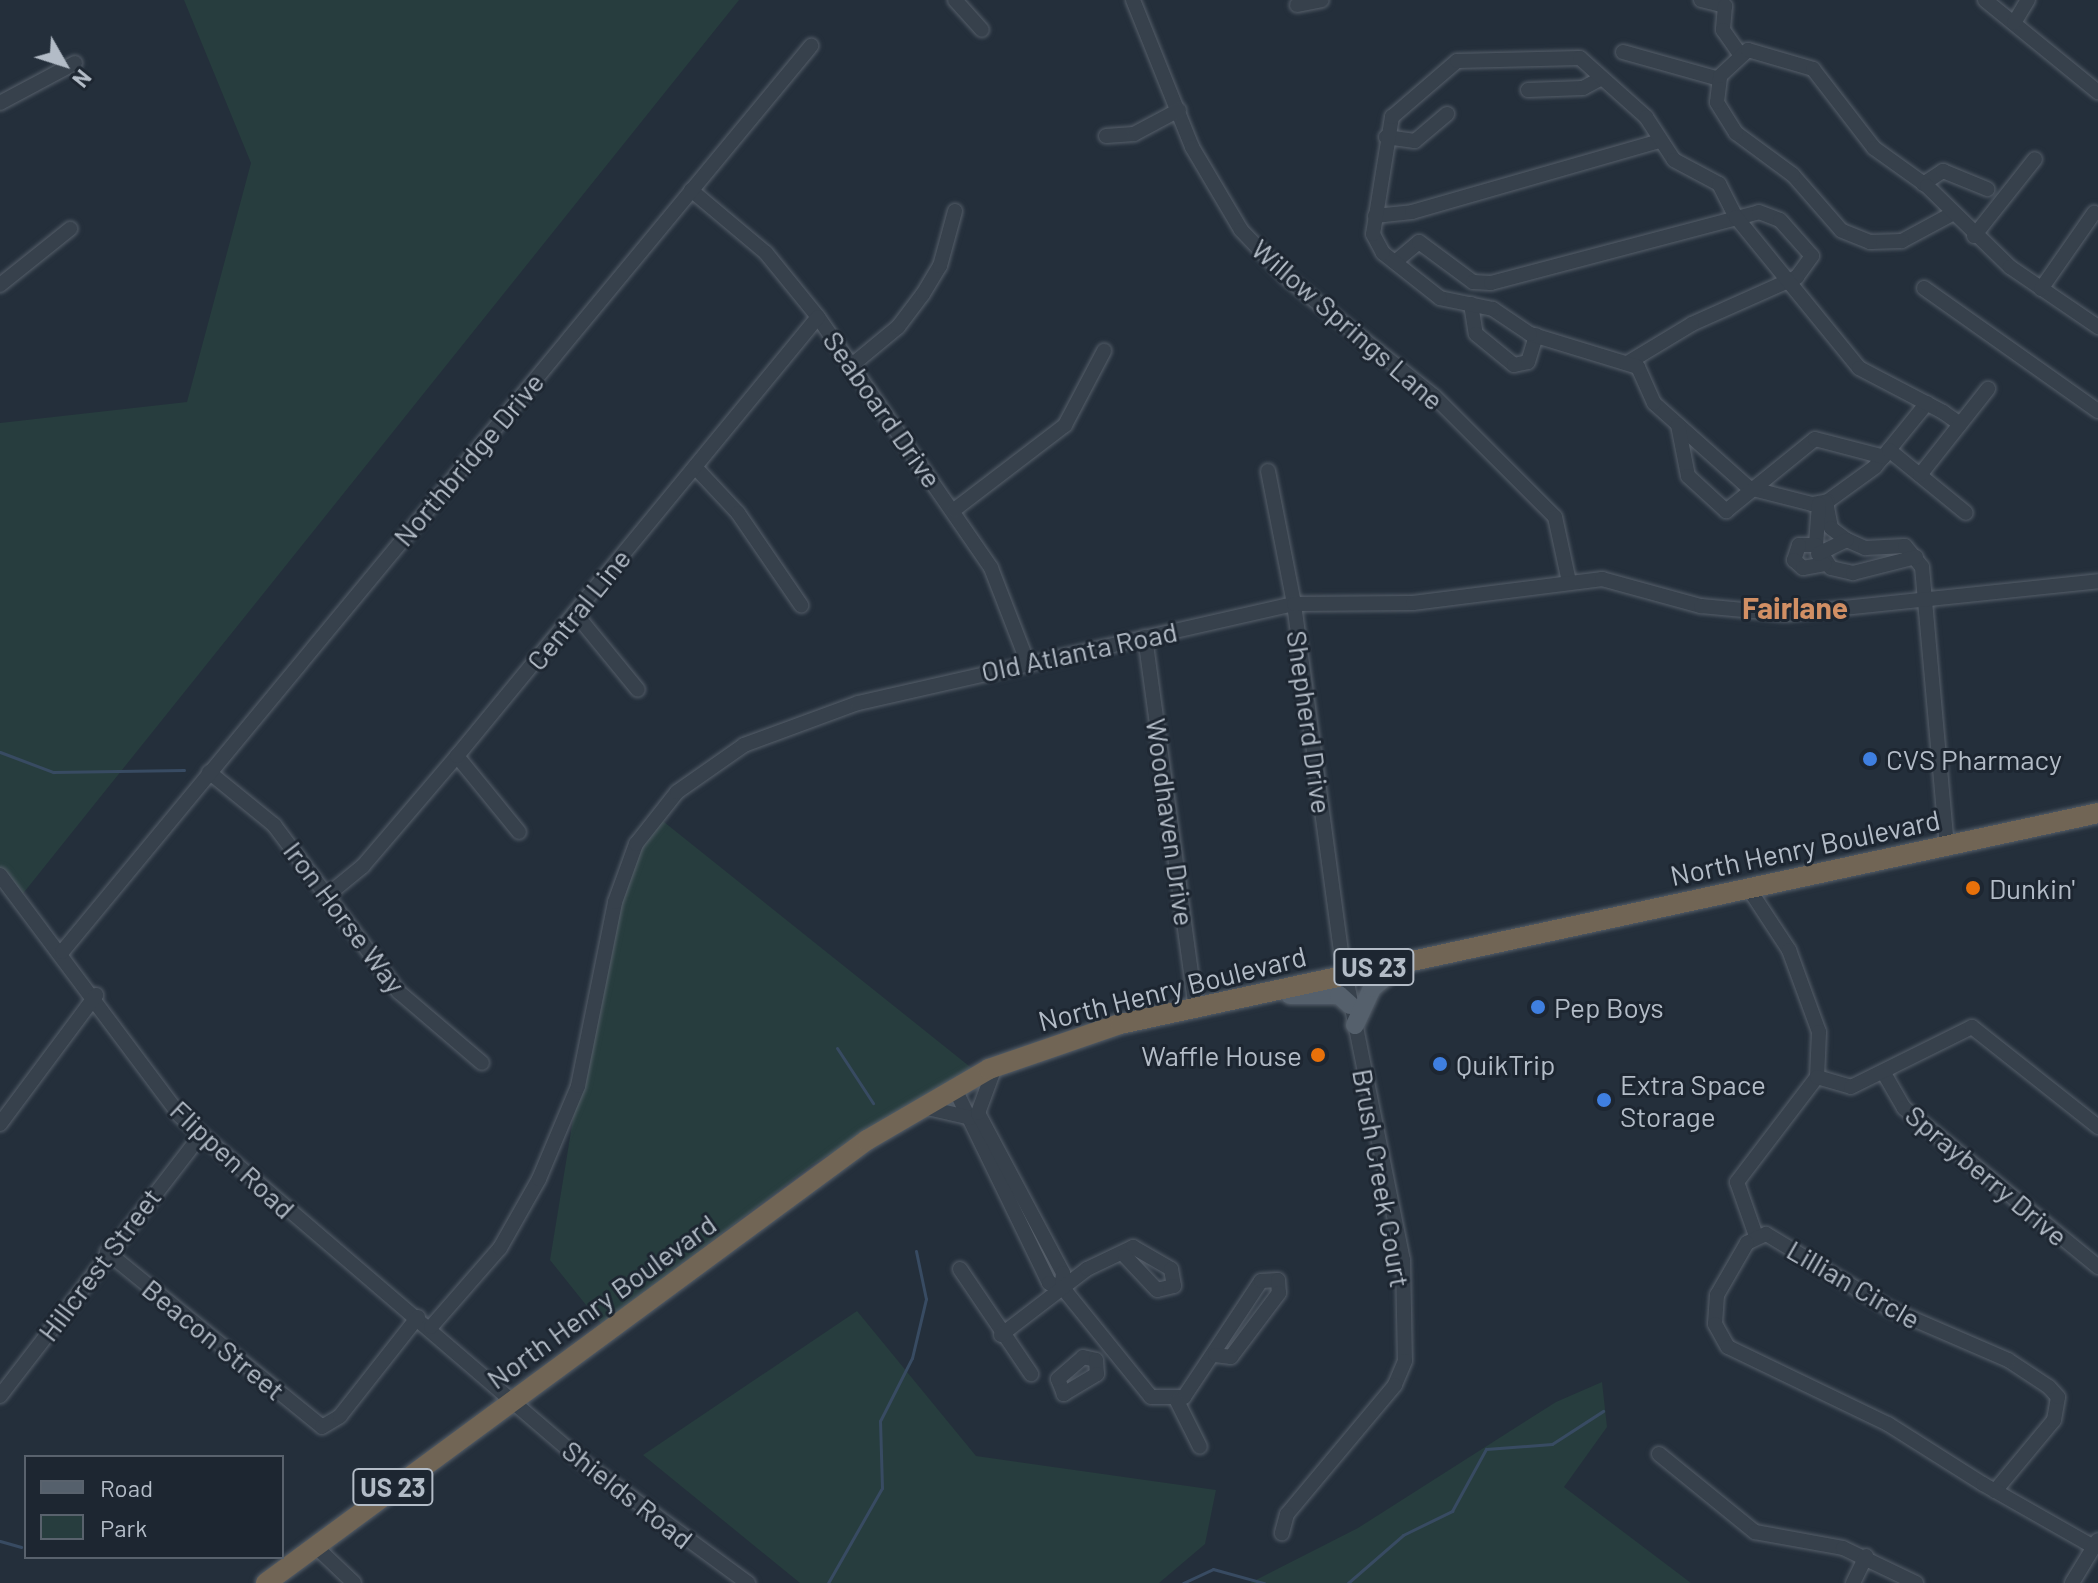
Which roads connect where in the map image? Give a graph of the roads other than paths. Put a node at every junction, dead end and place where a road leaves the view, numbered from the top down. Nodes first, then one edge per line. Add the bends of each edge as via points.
1 (955, 0) edge
2 (1133, 0) edge
3 (1322, 0) edge
4 (1701, 0) edge
5 (1985, 0) edge
6 (2028, 0) edge
7 (1297, 5) dead end
8 (2014, 23) junction
9 (982, 30) dead end
10 (811, 46) dead end
11 (1623, 52) dead end
12 (1740, 54) junction
13 (75, 63) dead end
14 (1600, 79) junction
15 (1719, 79) junction
16 (1528, 90) dead end
17 (2098, 92) edge
18 (0, 103) edge
19 (1179, 110) junction
20 (1447, 114) dead end
21 (1106, 136) dead end
22 (1386, 137) junction
23 (1660, 141) junction
24 (2035, 159) dead end
25 (1923, 184) junction
26 (1987, 189) dead end
27 (691, 190) junction
28 (955, 211) dead end
29 (2094, 213) dead end
30 (1950, 215) junction
31 (1375, 216) junction
32 (1736, 217) junction
33 (70, 229) dead end
34 (1974, 236) junction
35 (1395, 262) junction
36 (1788, 281) junction
37 (0, 285) edge
38 (1924, 288) dead end
39 (2041, 289) junction
40 (1471, 304) junction
41 (818, 317) junction
42 (2098, 327) edge
43 (1536, 335) junction
44 (1104, 351) dead end
45 (1629, 362) junction
46 (852, 365) junction
47 (1988, 389) dead end
48 (1927, 403) junction
49 (2098, 411) edge
50 (1960, 424) junction
51 (1678, 425) junction
52 (1886, 453) junction
53 (695, 467) junction
54 (1268, 471) dead end
55 (1920, 475) junction
56 (1755, 490) junction
57 (1826, 501) junction
58 (954, 510) junction
59 (1966, 513) dead end
60 (1845, 538) junction
61 (1820, 554) junction
62 (1916, 557) junction
63 (2098, 581) edge
64 (1569, 582) junction
65 (1927, 596) junction
66 (1294, 604) junction
67 (801, 605) dead end
68 (575, 613) junction
69 (1145, 637) junction
70 (1027, 661) junction
71 (638, 690) dead end
72 (457, 756) junction
73 (209, 772) junction
74 (2098, 813) edge
75 (519, 832) dead end
76 (1947, 846) junction
77 (0, 875) edge
78 (1747, 886) junction
79 (330, 893) junction
80 (62, 952) junction
81 (1408, 960) junction
82 (1345, 974) junction
83 (96, 995) junction
84 (1231, 1000) junction
85 (1350, 1005) junction
86 (1196, 1007) junction
87 (1355, 1025) junction
88 (482, 1063) dead end
89 (995, 1067) junction
90 (1885, 1075) junction
91 (1817, 1077) junction
92 (958, 1085) junction
93 (918, 1107) junction
94 (977, 1120) junction
95 (0, 1124) edge
96 (2098, 1127) edge
97 (201, 1135) junction
98 (1756, 1236) junction
99 (107, 1252) junction
100 (1125, 1256) dead end
101 (2098, 1267) edge
102 (960, 1269) dead end
103 (1062, 1287) junction
104 (1244, 1303) junction
105 (1262, 1316) junction
106 (418, 1317) junction
107 (431, 1327) junction
108 (1001, 1335) junction
109 (1109, 1348) junction
110 (1215, 1355) junction
111 (1096, 1360) dead end
112 (1031, 1374) dead end
113 (0, 1396) edge
114 (1177, 1401) junction
115 (511, 1402) junction
116 (1200, 1447) dead end
117 (1659, 1454) dead end
118 (1995, 1491) junction
119 (1282, 1533) dead end
120 (2096, 1543) edge
121 (314, 1545) junction
122 (1866, 1556) junction
123 (266, 1583) edge
124 (354, 1583) edge
125 (748, 1583) edge
126 (1853, 1583) edge
127 (1916, 1583) edge
128 (2072, 1583) edge

1 - 9 street
2 - 19 street, Willow Springs Lane
3 - 7 street
4 - 12 street via 1725,6 1723,30
5 - 8 street
6 - 8 street
8 - 17 street
10 - 27 street, Northbridge Drive
11 - 15 street
12 - 15 street
12 - 25 street via 1813,69 1866,140
13 - 18 street
14 - 16 street via 1587,88
14 - 22 street via 1569,55 1457,61 1392,117
14 - 23 street via 1646,117
15 - 30 street via 1717,102 1740,139 1793,175 1841,230 1870,242 1902,241
19 - 21 street via 1134,134
19 - 64 street, Willow Springs Lane via 1192,147 1256,249 1434,396 1555,517
20 - 22 street via 1415,141
22 - 31 street
23 - 31 street via 1412,212
23 - 32 street via 1674,160 1719,184
24 - 34 street
25 - 26 street via 1943,171
25 - 30 street
27 - 41 street, Seaboard Drive via 766,253
27 - 73 street, Northbridge Drive
28 - 46 street via 940,266 923,294 898,327
29 - 39 street
30 - 34 street
31 - 35 street via 1375,240
32 - 35 street via 1486,284 1423,242
32 - 36 street
32 - 36 street via 1775,216 1812,256 1810,266
33 - 37 street
34 - 39 street
35 - 40 street via 1436,296
36 - 45 street via 1692,324
36 - 48 street via 1859,368
38 - 49 street
39 - 42 street
40 - 43 street via 1498,310
40 - 43 street via 1476,334 1514,365 1528,362
41 - 46 street, Seaboard Drive
41 - 53 street, Central Line
43 - 45 street
44 - 58 street via 1065,425
45 - 51 street
46 - 58 street, Seaboard Drive
47 - 50 street
48 - 50 street
48 - 52 street
50 - 55 street
51 - 56 street
51 - 56 street via 1688,476 1720,507 1732,510
52 - 55 street
52 - 56 street via 1819,438
52 - 57 street
53 - 67 street via 738,513
53 - 68 street, Central Line
54 - 66 street, Shepherd Drive
55 - 59 street
56 - 57 street
57 - 60 street
57 - 61 street
58 - 70 street, Seaboard Drive via 1011,608
60 - 61 street
60 - 62 street via 1865,548 1905,546
61 - 62 street via 1853,573
62 - 65 street
63 - 65 street, Old Atlanta Road
64 - 65 street, Old Atlanta Road via 1635,585 1742,613 1835,611
64 - 66 street, Old Atlanta Road via 1413,603
65 - 76 street
66 - 69 street, Old Atlanta Road
66 - 82 street, Shepherd Drive
68 - 71 street
68 - 72 street, Central Line
69 - 70 street, Old Atlanta Road
69 - 86 street, Woodhaven Drive
70 - 107 street, Old Atlanta Road via 858,703 768,735 712,765 661,808 636,844 615,902 578,1086 539,1179 500,1248
72 - 75 street
72 - 79 street, Central Line via 363,866
73 - 79 street, Iron Horse Way via 274,825
73 - 80 street, Northbridge Drive
74 - 76 highway, North Henry Boulevard / US 23
76 - 78 highway, North Henry Boulevard / US 23
77 - 80 street, Flippen Road
78 - 81 highway, North Henry Boulevard / US 23
78 - 91 street via 1789,950 1819,1019
79 - 88 street, Iron Horse Way via 399,992
80 - 83 street, Flippen Road
81 - 82 highway, North Henry Boulevard / US 23
81 - 87 main road via 1372,988
82 - 84 highway, North Henry Boulevard / US 23
82 - 85 street, Brush Creek Court
83 - 95 street
83 - 97 street, Flippen Road via 148,1075
84 - 85 main road via 1320,993
84 - 86 highway, North Henry Boulevard / US 23
85 - 87 street, Brush Creek Court
86 - 89 highway, North Henry Boulevard / US 23
87 - 119 street, Brush Creek Court via 1403,1260 1405,1361 1395,1385 1287,1514
89 - 92 highway, North Henry Boulevard / US 23
89 - 94 street
90 - 91 street, Sprayberry Drive via 1851,1087
90 - 96 street, Sprayberry Drive via 1972,1027
90 - 101 street, Sprayberry Drive via 1904,1108
91 - 98 street via 1737,1182
92 - 93 highway, North Henry Boulevard / US 23
92 - 94 street
93 - 94 street
93 - 115 highway, North Henry Boulevard / US 23
94 - 103 street via 1063,1273
97 - 99 street, Hillcrest Street
97 - 106 street, Flippen Road
98 - 118 street, Lillian Circle via 1717,1295 1715,1324 1728,1347 1875,1417
98 - 118 street, Lillian Circle via 1766,1234 1890,1309 2008,1360 2049,1387 2058,1397 2054,1420
99 - 106 street, Beacon Street via 321,1426 340,1416
99 - 113 street, Hillcrest Street
100 - 103 street via 1100,1262
102 - 108 street
103 - 108 street
103 - 109 street
104 - 105 street
104 - 105 street via 1265,1278 1277,1279 1280,1292
104 - 110 street via 1214,1344
105 - 110 street via 1231,1357
106 - 107 street, Flippen Road
107 - 115 street, Flippen Road
108 - 112 street
109 - 111 street
109 - 114 street via 1145,1393
110 - 114 street
114 - 116 street
115 - 121 highway, North Henry Boulevard / US 23
115 - 125 street, Shields Road
117 - 122 street via 1755,1532
118 - 120 street, Lillian Circle
120 - 128 street
121 - 123 highway, North Henry Boulevard / US 23
121 - 124 street
122 - 126 street
122 - 127 street

